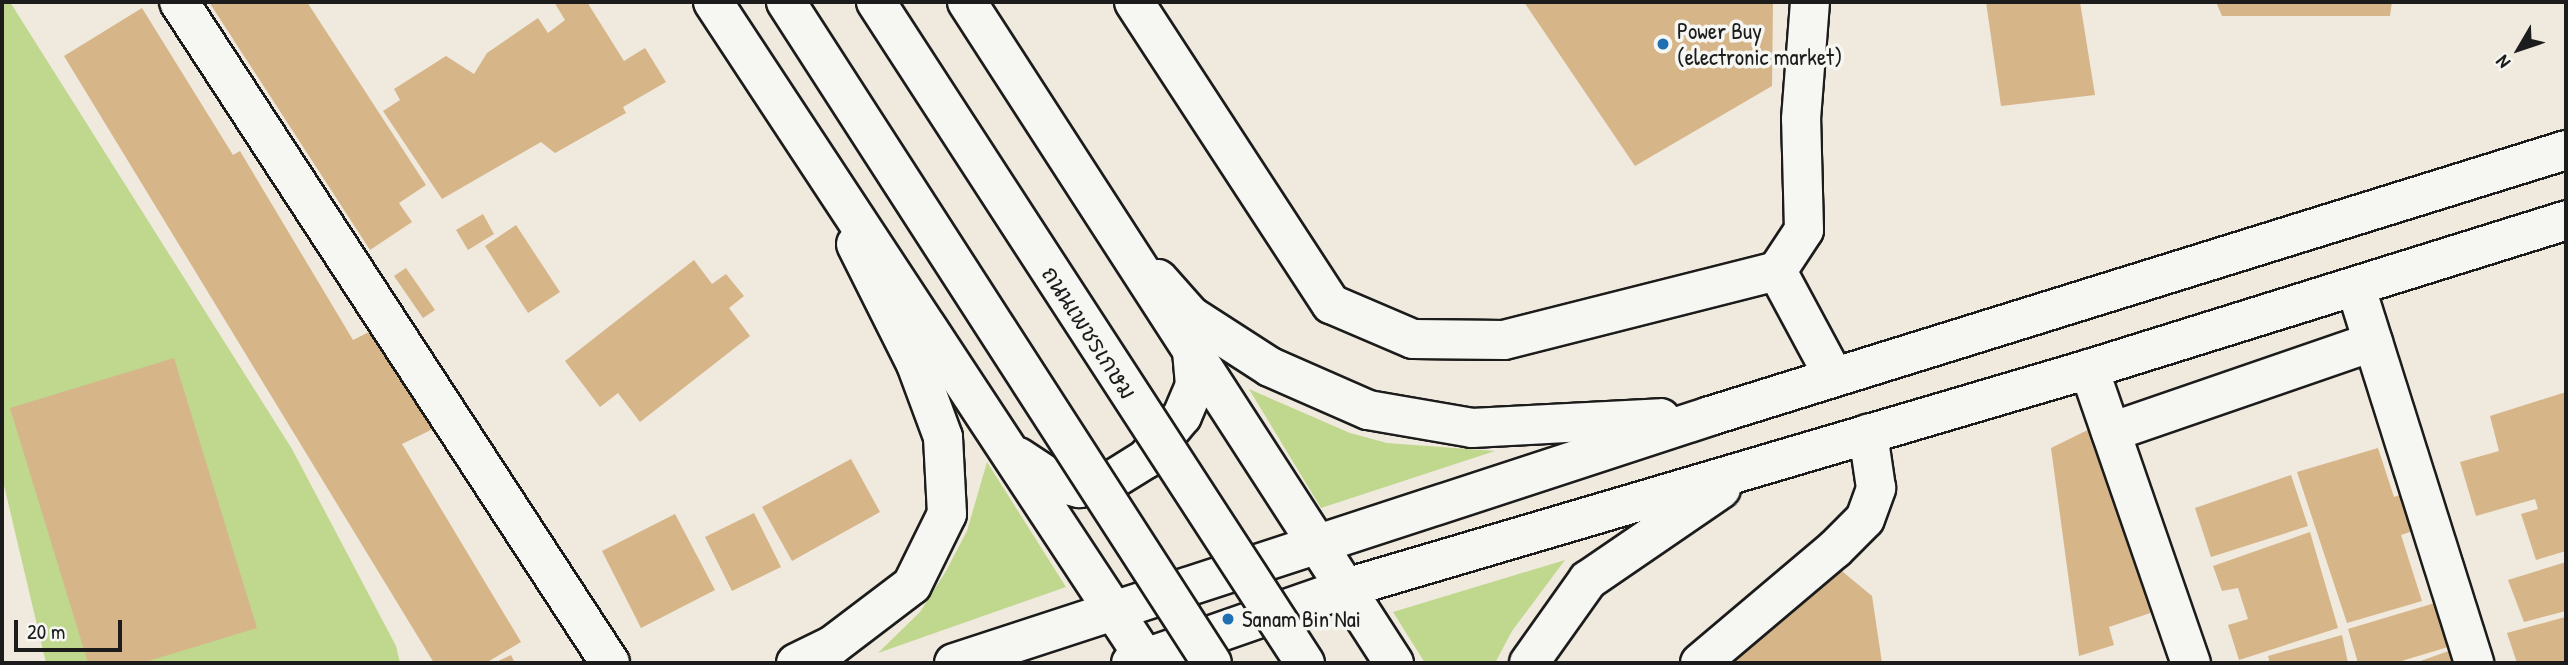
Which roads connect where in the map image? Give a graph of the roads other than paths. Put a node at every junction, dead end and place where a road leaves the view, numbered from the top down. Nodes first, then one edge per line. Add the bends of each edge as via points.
1 (179, 2) edge
2 (713, 2) edge
3 (786, 2) edge
4 (876, 2) edge
5 (967, 2) edge
6 (1134, 2) edge
7 (1811, 2) edge
8 (2566, 150) edge
9 (817, 166) junction
10 (2566, 220) edge
11 (1129, 246) junction
12 (1777, 271) junction
13 (2356, 288) junction
14 (2373, 342) junction
15 (1192, 348) junction
16 (2089, 369) junction
17 (1834, 377) junction
18 (1710, 416) junction
19 (2111, 432) junction
20 (1868, 434) junction
21 (1006, 449) junction
22 (1749, 470) junction
23 (1317, 544) junction
24 (1346, 588) junction
25 (1114, 612) junction
26 (1141, 662) edge
27 (610, 663) edge
28 (796, 663) edge
29 (954, 663) edge
30 (1212, 663) edge
31 (1305, 663) edge
32 (1394, 663) edge
33 (1530, 663) edge
34 (1700, 663) edge
35 (2190, 663) edge
36 (2473, 663) edge

1 - 27 main road
2 - 9 main road
3 - 30 main road, bridge
4 - 31 main road, ถนนเพชรเกษม, bridge
5 - 11 main road
6 - 12 main road via 1331,304 1354,314 1413,338 1504,340
7 - 12 main road via 1801,119 1804,230
8 - 17 main road
9 - 21 main road
9 - 28 main road via 916,363 943,437 947,514 912,585 833,645
10 - 13 main road
11 - 15 main road
11 - 18 main road via 1191,316 1270,367 1368,410 1472,428
12 - 17 main road
13 - 14 main road
13 - 16 main road
14 - 19 main road
14 - 36 main road
15 - 21 main road via 1195,385 1182,416 1146,459 1112,480 1079,488 1056,482
15 - 23 main road
16 - 19 main road
16 - 20 main road
17 - 18 main road
18 - 23 main road
19 - 35 main road
20 - 22 main road
20 - 34 main road via 1875,488 1865,519 1835,550
21 - 25 main road
22 - 24 main road
22 - 33 main road via 1588,580
23 - 24 main road
23 - 25 main road
24 - 26 main road
24 - 32 main road
25 - 26 main road
25 - 29 main road

